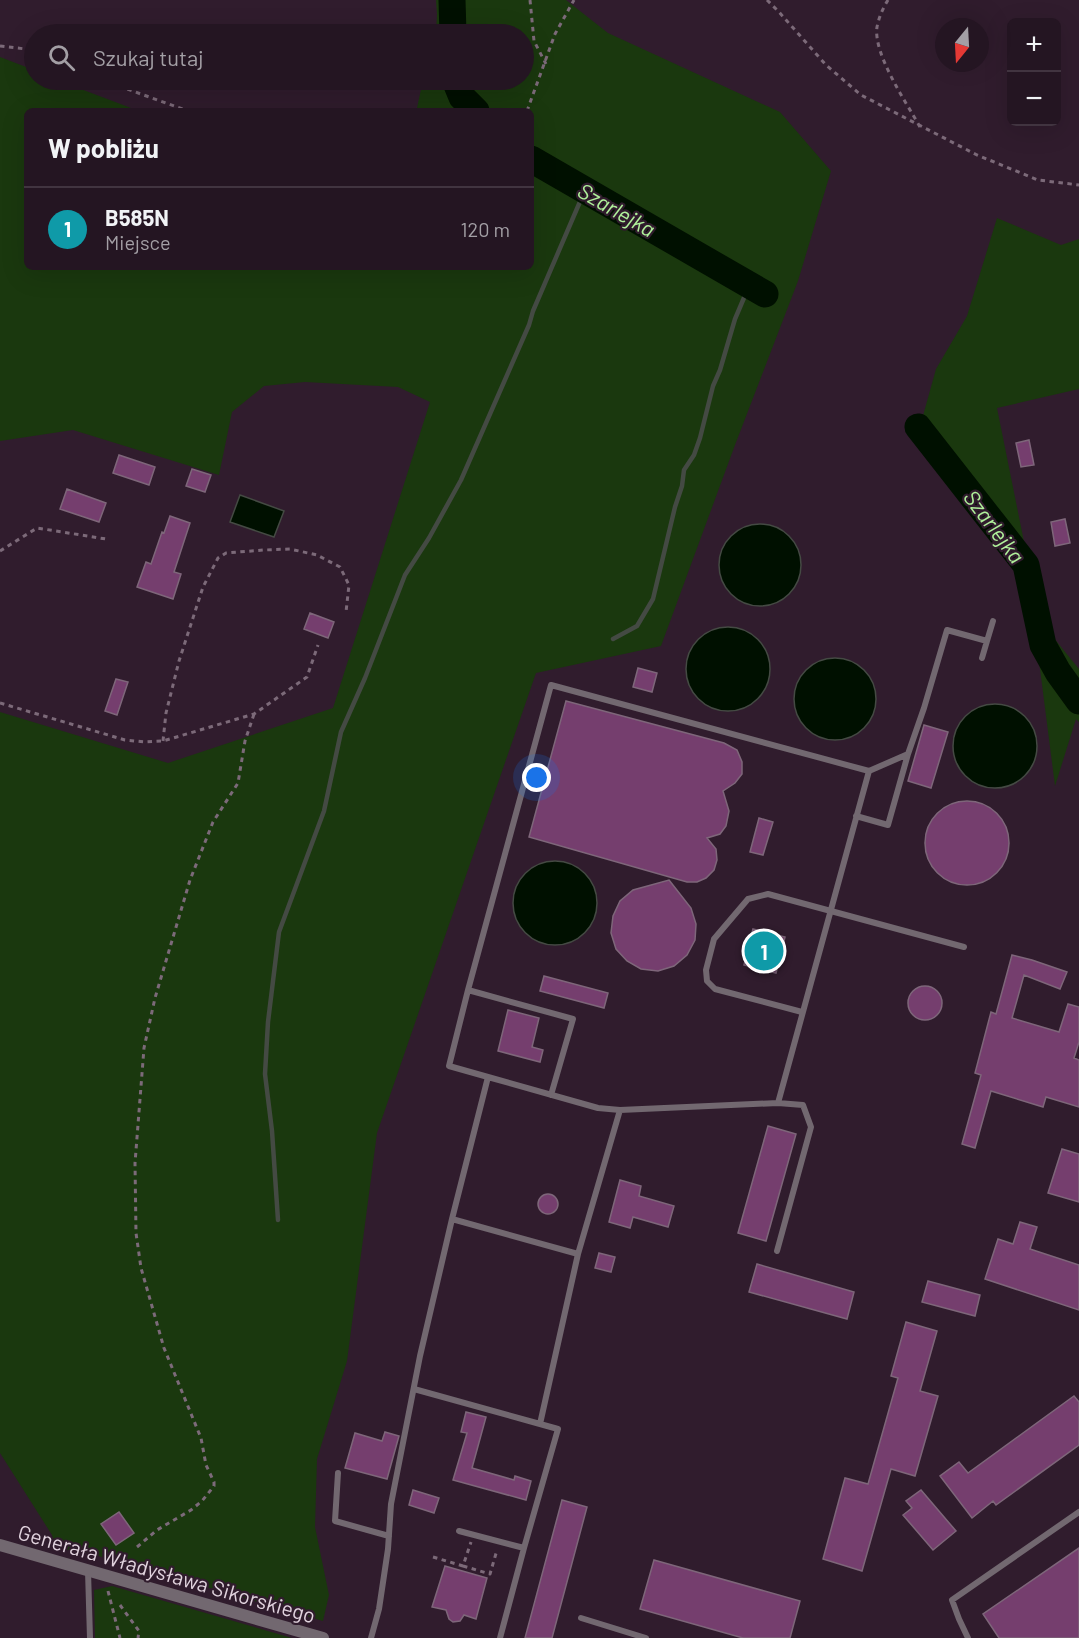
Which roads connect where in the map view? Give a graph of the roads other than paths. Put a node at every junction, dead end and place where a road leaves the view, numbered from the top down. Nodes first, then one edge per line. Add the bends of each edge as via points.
1 (993, 621) dead end
2 (987, 641) junction
3 (982, 658) dead end
4 (908, 754) junction
5 (869, 771) junction
6 (856, 816) junction
7 (829, 911) junction
8 (964, 947) dead end
9 (468, 990) junction
10 (802, 1012) junction
11 (488, 1077) junction
12 (551, 1095) junction
13 (777, 1103) junction
14 (620, 1110) junction
15 (452, 1219) junction
16 (777, 1251) dead end
17 (578, 1254) junction
18 (414, 1389) junction
19 (540, 1424) junction
20 (338, 1473) dead end
21 (1079, 1512) edge
22 (459, 1531) dead end
23 (389, 1536) junction
24 (0, 1545) edge
25 (524, 1548) junction
26 (88, 1571) junction
27 (581, 1618) dead end
28 (90, 1638) edge
29 (324, 1638) edge
30 (371, 1638) edge
31 (500, 1638) edge
32 (646, 1638) edge
33 (968, 1638) edge

1 - 2 lane
2 - 3 lane
2 - 4 lane via 947,630
4 - 5 lane
4 - 6 lane via 888,825
5 - 6 lane
5 - 9 lane via 551,685
6 - 7 lane
7 - 8 lane
7 - 10 lane
7 - 10 lane via 768,894 748,899 714,939 706,970 707,981 715,989
9 - 11 lane via 449,1066
9 - 12 lane via 573,1019
10 - 13 lane
11 - 12 lane
11 - 15 lane
12 - 14 lane
13 - 14 lane
13 - 16 lane via 803,1105 811,1127
14 - 17 lane
15 - 17 lane
15 - 18 lane
17 - 19 lane
18 - 19 lane
18 - 23 lane via 391,1504
19 - 25 lane via 558,1429
20 - 23 lane via 335,1521
21 - 33 lane via 952,1600
22 - 25 lane
23 - 30 lane via 380,1609
24 - 26 street, Generała Władysława Sikorskiego
25 - 31 lane
26 - 28 lane
26 - 29 street, Generała Władysława Sikorskiego
27 - 32 lane

